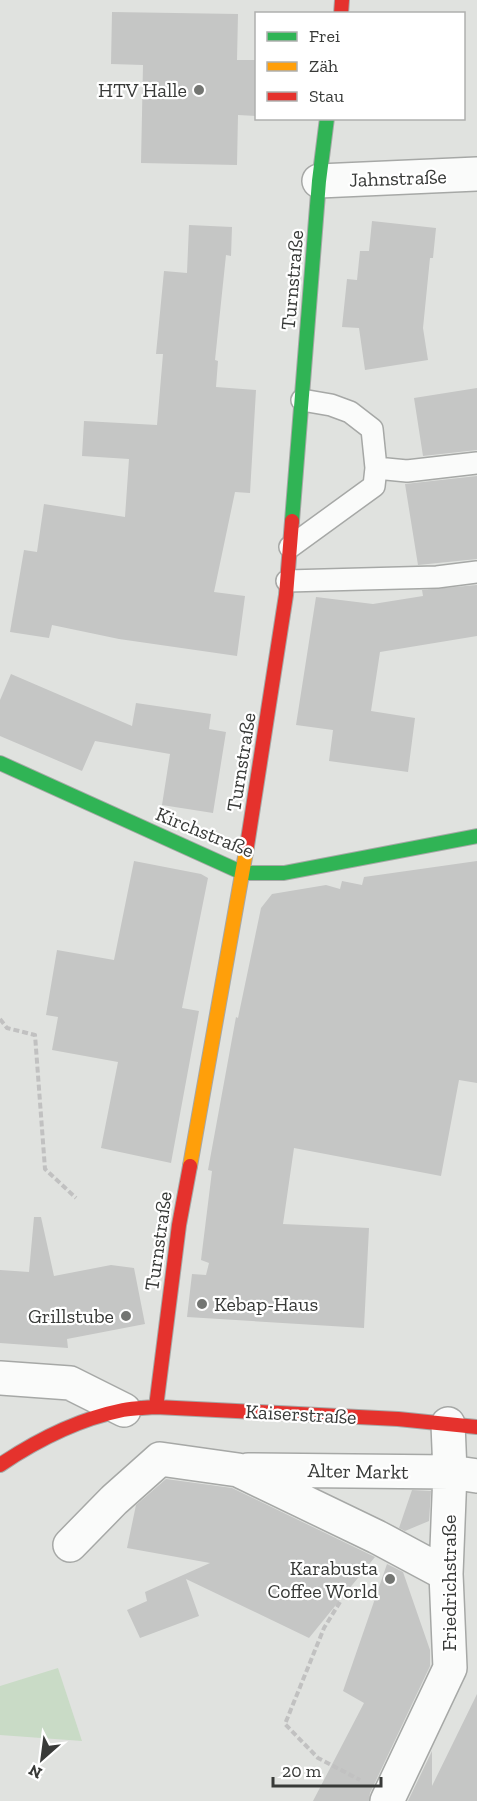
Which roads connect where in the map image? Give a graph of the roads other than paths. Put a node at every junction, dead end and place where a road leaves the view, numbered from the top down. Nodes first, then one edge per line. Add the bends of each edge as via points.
1 (327, 120) edge
2 (477, 174) edge
3 (319, 181) junction
4 (302, 400) junction
5 (477, 464) edge
6 (376, 468) junction
7 (290, 547) junction
8 (477, 572) edge
9 (287, 581) junction
10 (0, 764) edge
11 (477, 836) edge
12 (243, 873) junction
13 (0, 1377) edge
14 (156, 1407) junction
15 (124, 1410) junction
16 (462, 1425) edge
17 (0, 1465) edge
18 (238, 1470) junction
19 (463, 1474) edge
20 (70, 1545) dead end
21 (446, 1574) junction
22 (389, 1798) edge

1 - 3 main road, Turnstraße
2 - 3 street, Jahnstraße
3 - 4 main road, Turnstraße
4 - 6 lane via 350,412 372,429
4 - 7 main road, Turnstraße
5 - 6 lane via 407,471
6 - 7 lane via 374,486
7 - 9 main road, Turnstraße
8 - 9 lane via 437,577
9 - 12 main road, Turnstraße
10 - 12 main road, Kirchstraße
11 - 12 main road, Kirchstraße via 284,873
12 - 14 main road, Turnstraße via 179,1225
13 - 15 street via 70,1383
14 - 15 main road, Kaiserstraße
14 - 16 main road, Kaiserstraße
15 - 17 main road, Kaiserstraße via 67,1428
16 - 19 street, Friedrichstraße
18 - 19 street, Alter Markt
18 - 20 street, Alter Markt via 160,1459
18 - 21 street, Alter Markt
19 - 21 street, Friedrichstraße
21 - 22 street, Friedrichstraße via 450,1668

